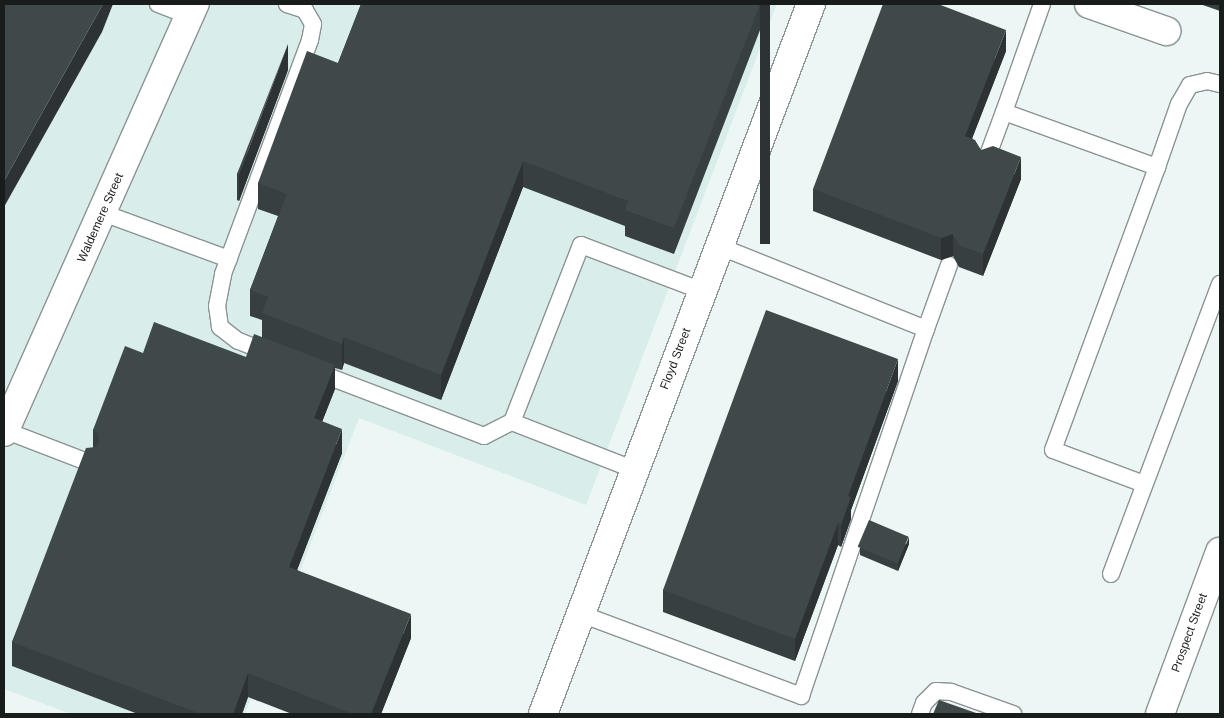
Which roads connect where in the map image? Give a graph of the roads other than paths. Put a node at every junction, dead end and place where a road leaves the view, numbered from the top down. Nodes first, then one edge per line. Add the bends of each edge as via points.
1 (158, 4) edge
2 (287, 4) edge
3 (811, 4) edge
4 (1042, 4) edge
5 (1089, 4) edge
6 (193, 10) edge
7 (1166, 31) dead end
8 (1220, 84) edge
9 (1004, 112) junction
10 (986, 163) edge
11 (1157, 167) junction
12 (103, 213) junction
13 (719, 246) junction
14 (229, 259) junction
15 (949, 265) edge
16 (1220, 284) edge
17 (702, 291) junction
18 (926, 329) junction
19 (283, 358) edge
20 (301, 366) edge
21 (512, 422) junction
22 (4, 431) edge
23 (90, 462) edge
24 (635, 470) junction
25 (1144, 484) junction
26 (1220, 552) edge
27 (1111, 574) dead end
28 (580, 614) junction
29 (543, 714) edge
30 (920, 714) edge
31 (1013, 714) edge
32 (1160, 714) edge

1 - 6 lane
2 - 14 lane via 305,10 313,24 310,40
3 - 13 street, Floyd Street
4 - 9 lane
5 - 7 street
6 - 12 street, Waldemere Street
8 - 11 lane via 1207,80 1190,85 1179,104
9 - 10 lane
9 - 11 lane
11 - 25 lane via 1053,450
12 - 14 lane
12 - 22 street, Waldemere Street
13 - 17 street, Floyd Street
13 - 18 lane
14 - 19 lane via 217,306 220,326 238,341
15 - 18 lane
16 - 25 lane
17 - 21 lane via 581,245
17 - 24 street, Floyd Street
18 - 28 lane via 801,696
20 - 21 lane via 484,436
21 - 24 lane
22 - 23 lane
24 - 28 street, Floyd Street
25 - 27 lane
26 - 32 street, Prospect Street
28 - 29 street, Floyd Street
30 - 31 lane via 924,703 936,691 951,692

